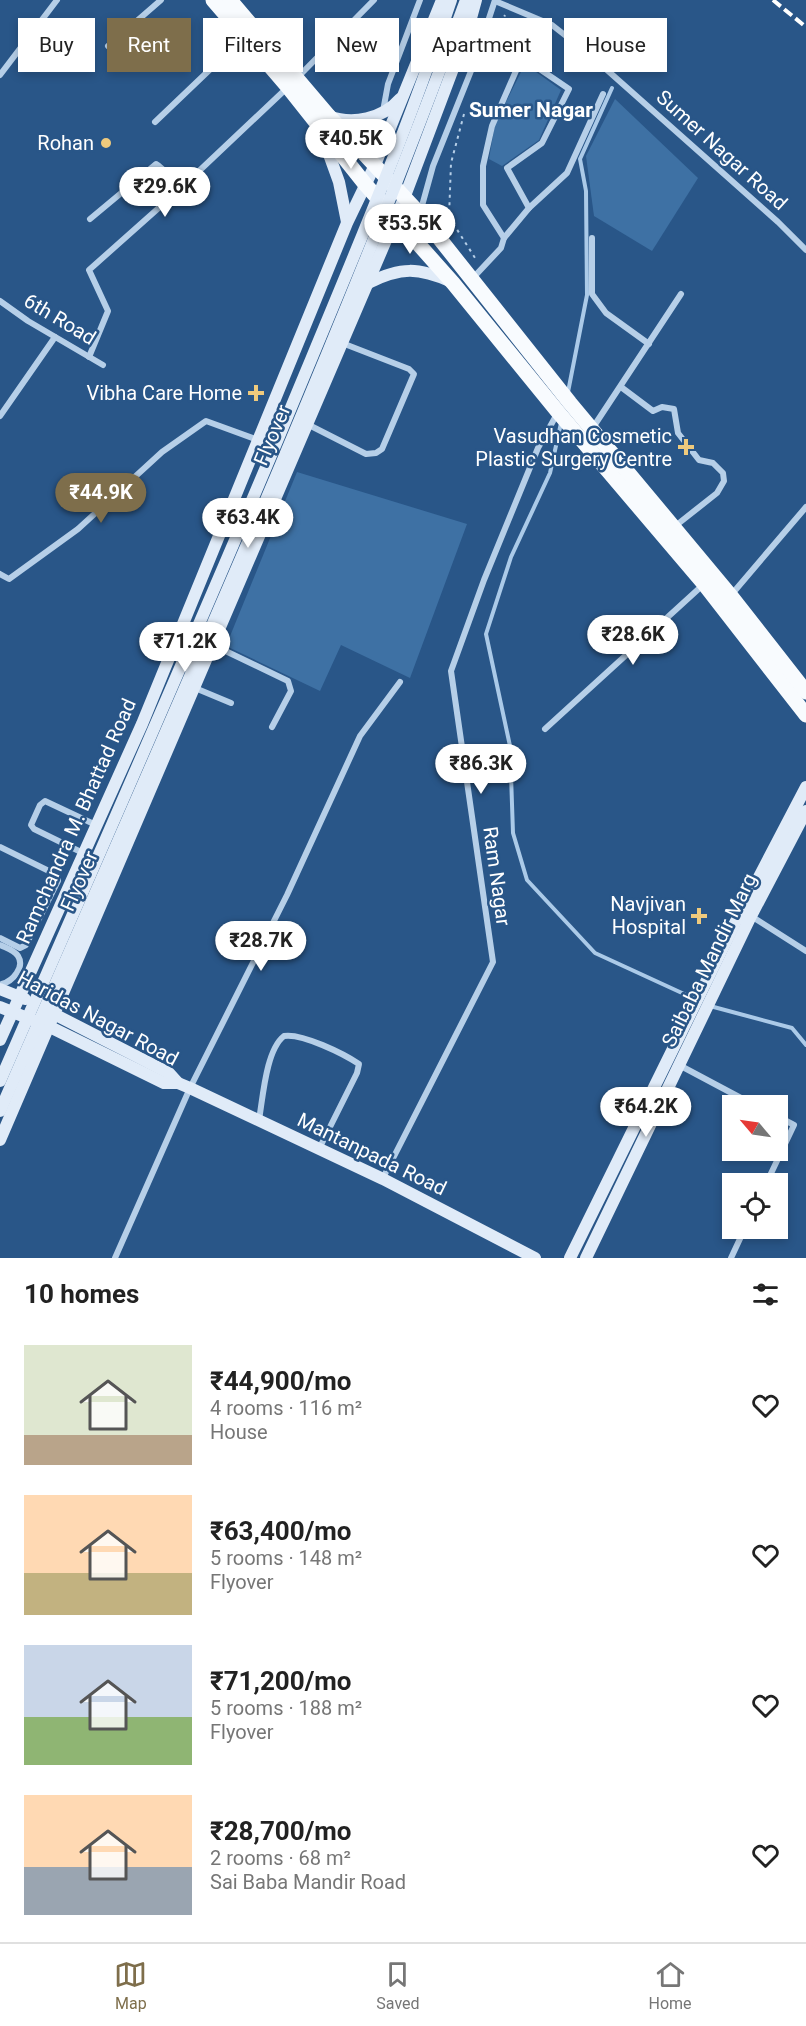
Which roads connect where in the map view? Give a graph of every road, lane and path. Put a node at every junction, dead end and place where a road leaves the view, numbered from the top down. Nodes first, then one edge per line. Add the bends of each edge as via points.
1 (57, 0) edge
2 (161, 0) edge
3 (213, 0) edge
4 (230, 0) edge
5 (374, 0) edge
6 (420, 0) edge
7 (442, 0) edge
8 (451, 0) edge
9 (466, 0) edge
10 (476, 0) edge
11 (495, 0) edge
12 (140, 18) edge
13 (229, 18) edge
14 (489, 18) edge
15 (208, 72) edge
16 (281, 72) edge
17 (469, 72) edge
18 (515, 72) edge
19 (545, 72) edge
20 (0, 75) edge
21 (292, 83) junction
22 (406, 90) junction
23 (603, 94) dead end
24 (383, 112) junction
25 (323, 121) junction
26 (155, 122) dead end
27 (375, 165) junction
28 (365, 184) junction
29 (180, 189) junction
30 (405, 196) junction
31 (529, 208) junction
32 (420, 214) junction
33 (395, 218) junction
34 (90, 219) dead end
35 (347, 223) junction
36 (504, 238) junction
37 (592, 238) dead end
38 (806, 250) edge
39 (471, 279) junction
40 (368, 283) junction
41 (453, 283) junction
42 (681, 294) dead end
43 (0, 302) edge
44 (55, 337) junction
45 (342, 343) junction
46 (649, 344) junction
47 (89, 357) junction
48 (103, 365) dead end
49 (621, 387) junction
50 (564, 409) junction
51 (0, 416) edge
52 (307, 424) junction
53 (592, 429) junction
54 (258, 440) junction
55 (806, 507) edge
56 (674, 527) junction
57 (0, 574) edge
58 (704, 585) junction
59 (726, 601) junction
60 (213, 645) junction
61 (400, 682) dead end
62 (195, 688) junction
63 (806, 692) edge
64 (231, 703) dead end
65 (806, 715) edge
66 (272, 727) dead end
67 (545, 729) dead end
68 (806, 787) edge
69 (806, 811) edge
70 (96, 825) junction
71 (0, 847) edge
72 (83, 853) junction
73 (752, 916) junction
74 (0, 938) edge
75 (0, 945) edge
76 (806, 951) edge
77 (1, 986) edge
78 (19, 996) junction
79 (702, 1003) junction
80 (6, 1010) edge
81 (56, 1014) junction
82 (50, 1027) junction
83 (0, 1040) edge
84 (672, 1064) junction
85 (0, 1080) edge
86 (178, 1083) junction
87 (190, 1088) junction
88 (734, 1095) edge
89 (0, 1111) edge
90 (260, 1115) junction
91 (788, 1122) edge
92 (788, 1138) edge
93 (0, 1140) edge
94 (322, 1144) junction
95 (383, 1179) junction
96 (740, 1239) edge
97 (115, 1258) edge
98 (535, 1258) edge
99 (570, 1258) edge
100 (586, 1258) edge
101 (731, 1258) edge

1 - 20 street
2 - 12 street
3 - 13 main road
4 - 21 main road
5 - 21 street
6 - 24 street via 387,84
7 - 22 main road, Ramchandra M. Bhattad Road
8 - 85 main road, Flyover, bridge via 331,312 179,673
9 - 89 main road, Flyover, bridge via 405,166 311,395
10 - 30 main road
11 - 14 street, Sumer Nagar Road
11 - 38 street, Sumer Nagar Road via 552,25 570,39
15 - 26 street
16 - 21 main road
17 - 32 street, Sumer Nagar Road via 433,166
18 - 36 street via 492,126 483,166 483,206
19 - 31 street via 569,88 542,143 507,168
21 - 25 main road
21 - 29 street
22 - 24 main road via 395,105
22 - 27 main road, Ramchandra M. Bhattad Road
23 - 31 street via 567,173
24 - 25 main road via 351,121
25 - 27 main road
25 - 28 main road
25 - 35 main road
27 - 28 main road, Ramchandra M. Bhattad Road
27 - 30 main road
28 - 33 main road
28 - 35 main road, Ramchandra M. Bhattad Road
29 - 34 street via 156,164
29 - 47 street via 89,270 108,311
30 - 32 main road
30 - 33 main road
31 - 36 street
32 - 39 main road
33 - 40 main road
33 - 41 main road
35 - 54 main road, Ramchandra M. Bhattad Road
36 - 39 street via 501,248
37 - 46 street via 592,294 606,313
39 - 50 main road
40 - 41 main road via 405,270 431,273
40 - 45 main road
41 - 50 main road
42 - 46 street
43 - 44 street, 6th Road
44 - 47 street, 6th Road
44 - 51 street
45 - 52 main road
45 - 52 street via 414,374 382,449 366,454
46 - 49 street
47 - 48 street, 6th Road
49 - 53 street
49 - 56 street via 653,411 662,407 674,409 678,433 699,460 713,463 723,473 724,481 717,493
50 - 53 main road
50 - 58 main road
50 - 95 street, Ram Nagar via 538,448 451,671 493,962
52 - 60 main road
53 - 56 main road
54 - 57 street via 206,421 162,452 78,529 9,579
54 - 70 main road, Ramchandra M. Bhattad Road via 142,724
55 - 59 street
56 - 59 main road
58 - 59 main road
58 - 67 street
59 - 63 main road
59 - 65 main road
60 - 62 main road
60 - 66 street via 288,681 291,691
61 - 87 street via 360,736 287,895
62 - 64 street
62 - 81 main road
68 - 79 main road, Saibaba Mandir Marg
69 - 73 main road, Saibaba Mandir Marg
70 - 72 main road, Ramchandra M. Bhattad Road
70 - 72 street via 45,801 40,804 34,829
71 - 74 street via 55,874 58,881 26,945 20,948
72 - 78 main road, Ramchandra M. Bhattad Road
73 - 76 street
73 - 79 main road, Saibaba Mandir Marg
75 - 77 street via 15,952 20,961 14,978
77 - 78 main road, Haridas Nagar Road
78 - 80 main road, Ramchandra M. Bhattad Road
78 - 81 main road, Haridas Nagar Road
79 - 84 main road, Saibaba Mandir Marg
80 - 82 main road, Haridas Nagar Road
80 - 83 main road, Ramchandra M. Bhattad Road
81 - 82 main road
81 - 86 main road, Haridas Nagar Road via 169,1073
82 - 86 main road, Haridas Nagar Road via 164,1083
82 - 93 main road
84 - 88 street
84 - 99 main road, Saibaba Mandir Marg
84 - 100 main road, Saibaba Mandir Marg
86 - 87 main road, Haridas Nagar Road
87 - 90 main road, Mantanpada Road
87 - 97 street
90 - 94 main road, Mantanpada Road
90 - 94 street via 271,1054 278,1040 284,1036 300,1038 335,1052 359,1064
91 - 92 street via 794,1125
94 - 95 main road, Mantanpada Road
95 - 98 main road, Mantanpada Road
96 - 101 street

